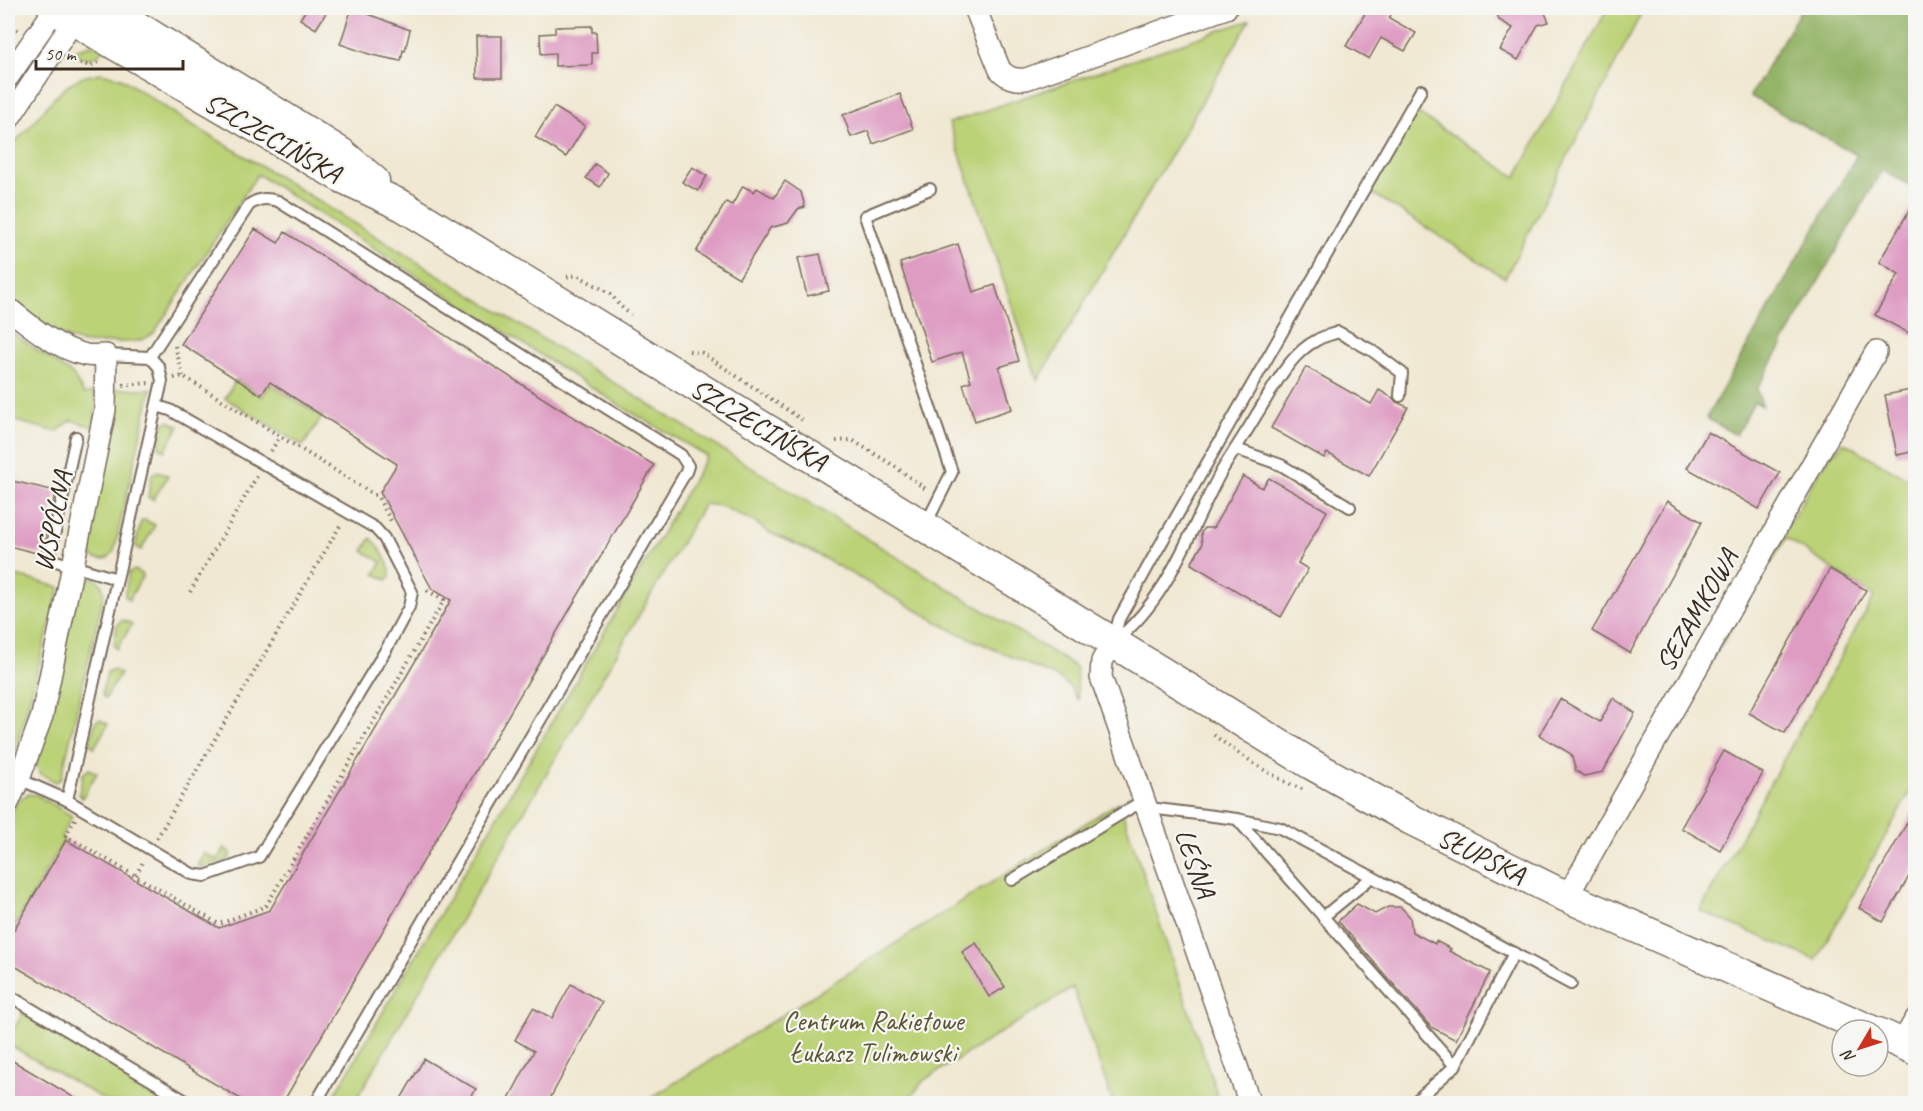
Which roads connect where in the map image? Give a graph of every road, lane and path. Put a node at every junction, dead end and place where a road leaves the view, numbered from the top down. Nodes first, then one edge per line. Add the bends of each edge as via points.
1 (107, 8) edge
2 (975, 8) edge
3 (1226, 8) edge
4 (61, 12) edge
5 (8, 21) edge
6 (17, 29) dead end
7 (100, 62) dead end
8 (71, 63) dead end
9 (8, 77) edge
10 (1421, 90) dead end
11 (8, 120) edge
12 (930, 189) dead end
13 (403, 206) junction
14 (560, 276) dead end
15 (8, 308) edge
16 (175, 317) junction
17 (639, 320) dead end
18 (680, 345) dead end
19 (1875, 352) dead end
20 (106, 355) junction
21 (150, 357) junction
22 (183, 376) junction
23 (162, 381) junction
24 (106, 386) junction
25 (1400, 396) dead end
26 (157, 406) junction
27 (809, 424) dead end
28 (280, 436) junction
29 (827, 436) dead end
30 (76, 437) dead end
31 (1236, 449) junction
32 (264, 464) junction
33 (938, 499) junction
34 (1350, 507) dead end
35 (348, 513) junction
36 (924, 527) junction
37 (394, 528) dead end
38 (72, 565) junction
39 (117, 579) junction
40 (422, 581) dead end
41 (190, 592) dead end
42 (1113, 643) junction
43 (19, 779) junction
44 (67, 800) junction
45 (8, 803) edge
46 (1146, 807) junction
47 (81, 809) junction
48 (1238, 819) junction
49 (150, 850) junction
50 (136, 875) junction
51 (1372, 877) junction
52 (1012, 880) dead end
53 (1567, 897) junction
54 (1323, 917) junction
55 (1514, 953) junction
56 (1571, 984) dead end
57 (8, 995) edge
58 (1843, 1018) edge
59 (1455, 1066) junction
60 (191, 1104) edge
61 (315, 1104) edge
62 (1250, 1104) edge
63 (1408, 1104) edge

1 - 13 main road, SZCZECIŃSKA via 342,153
2 - 3 street via 1000,70 1016,80
4 - 9 street
4 - 11 street
4 - 13 main road, SZCZECIŃSKA via 340,177
5 - 6 path
7 - 8 path via 91,66
10 - 42 lane via 1129,600
12 - 33 lane via 865,216 952,472
13 - 36 main road, SZCZECIŃSKA
14 - 17 path via 577,275 611,294
15 - 20 street via 68,349 88,356
16 - 21 lane
16 - 22 path via 188,325 174,347
16 - 61 lane via 249,205 257,199 278,201 681,455 688,466
18 - 27 path via 690,352 702,353
19 - 53 street, SEZAMKOWA
20 - 21 lane
20 - 24 street, WSPÓLNA
21 - 23 lane via 159,367
22 - 23 path
22 - 28 path
23 - 24 path
23 - 26 lane
24 - 38 street, WSPÓLNA via 105,410
25 - 31 lane via 1402,373 1338,332 1316,340 1298,354
26 - 32 lane
26 - 39 lane
28 - 32 path
28 - 37 path via 378,497
29 - 33 path via 836,442 852,440
30 - 38 lane via 49,559
31 - 34 lane via 1281,465
31 - 42 lane via 1149,608
32 - 35 lane
32 - 41 path
33 - 36 lane
35 - 49 path
35 - 49 lane via 380,532 412,592 409,607 387,648 259,857 199,876
36 - 42 main road, SZCZECIŃSKA
38 - 39 lane
38 - 43 street, WSPÓLNA via 42,716
39 - 44 lane
40 - 50 path via 428,591 444,600 266,906 219,924
42 - 46 street, LEŚNA via 1102,661 1101,677
42 - 53 main road, SŁUPSKA via 1360,792
43 - 44 lane
43 - 45 street, WSPÓLNA
44 - 47 lane
46 - 48 lane
46 - 52 lane via 1134,806
46 - 62 street, LEŚNA
47 - 49 lane
47 - 50 path via 66,836
48 - 51 lane via 1280,828
48 - 54 lane
49 - 50 path
51 - 54 lane
51 - 55 lane
53 - 58 main road, SŁUPSKA
54 - 59 lane
55 - 56 lane
55 - 59 lane
57 - 60 lane
59 - 63 lane

